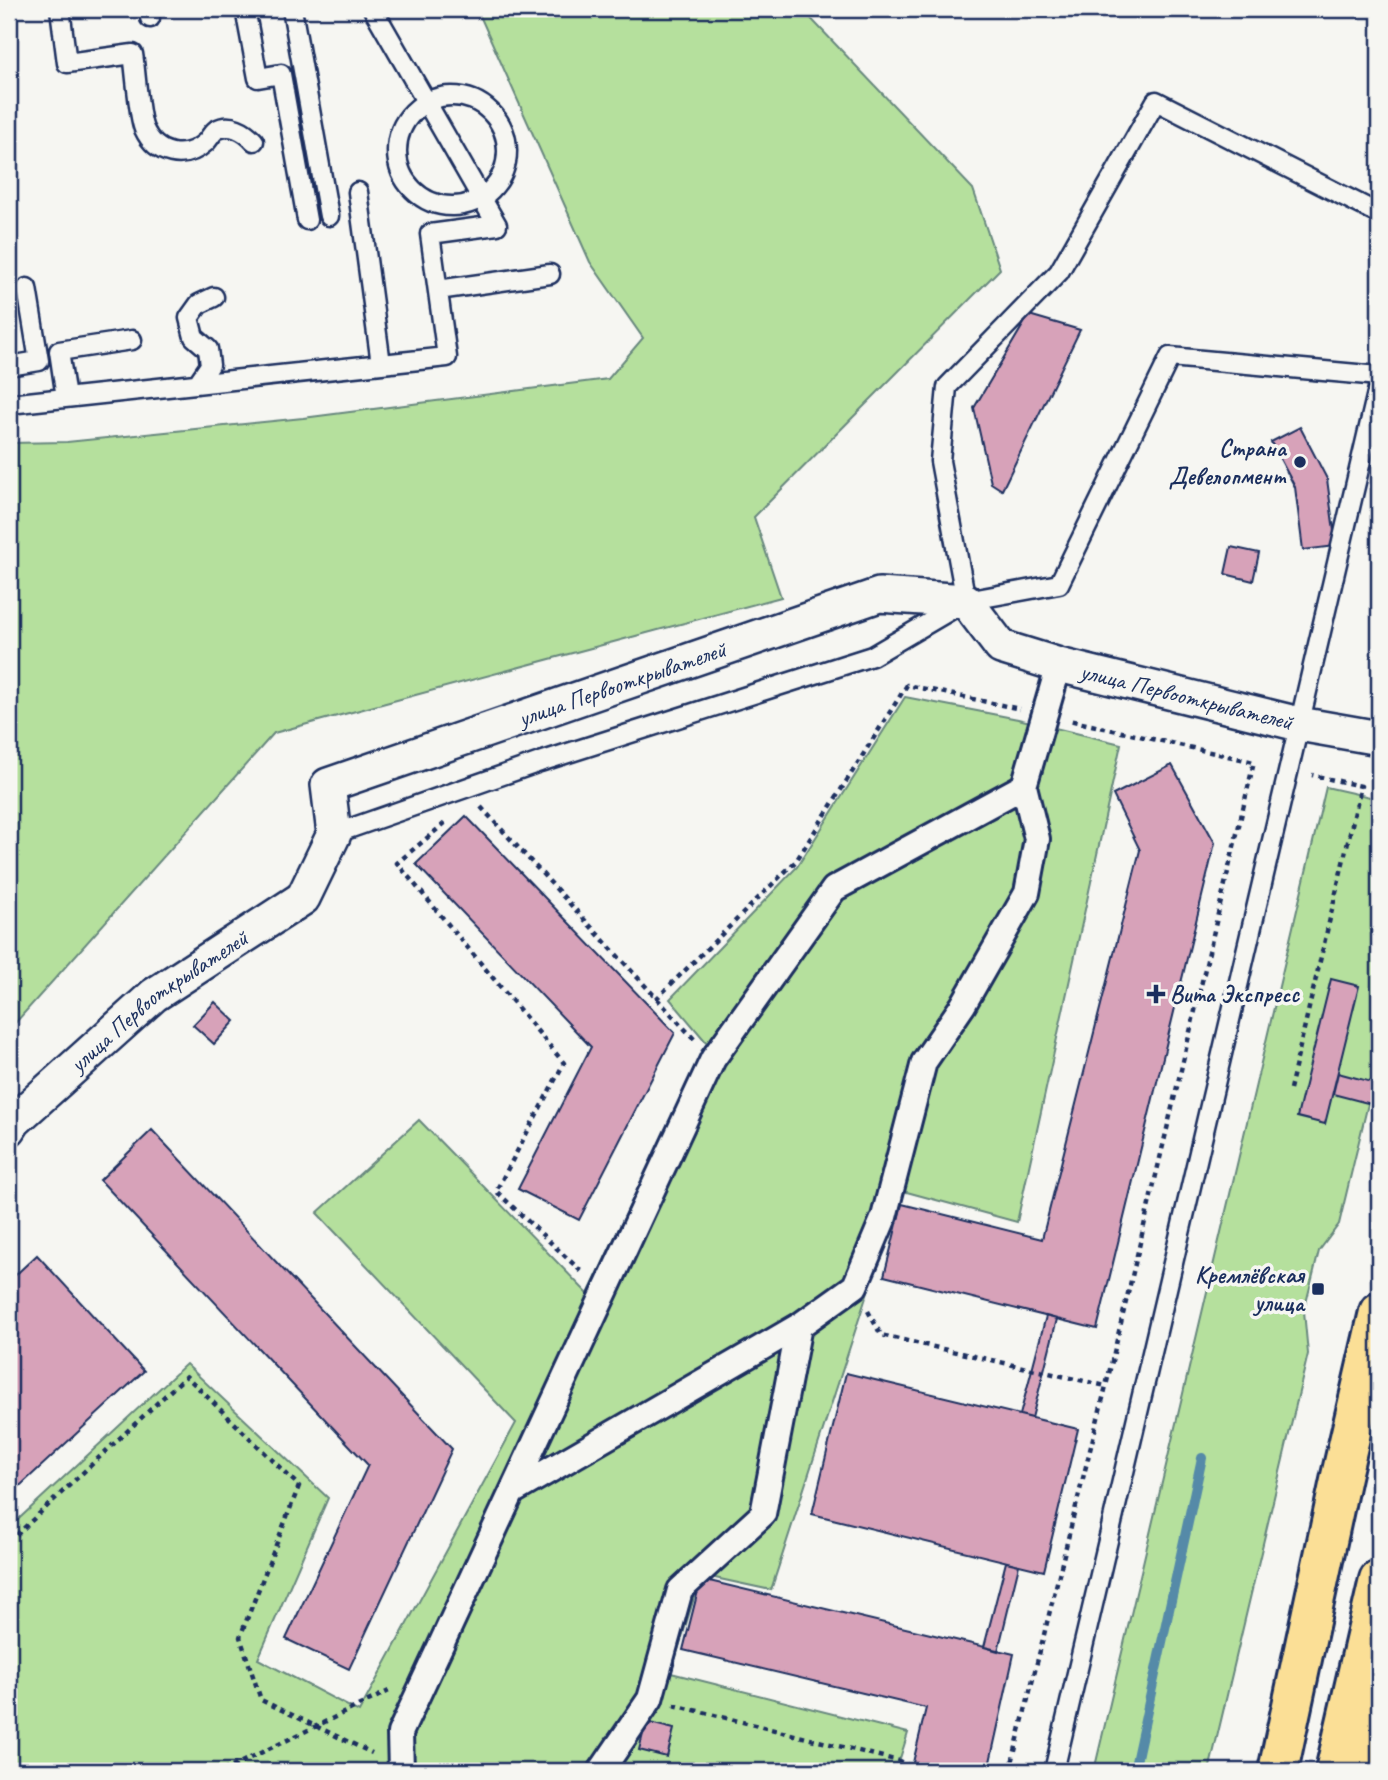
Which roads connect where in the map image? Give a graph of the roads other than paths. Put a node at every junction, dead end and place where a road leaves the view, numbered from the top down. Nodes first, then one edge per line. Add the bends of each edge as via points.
1 (60, 9) edge
2 (245, 9) edge
3 (292, 9) edge
4 (373, 9) edge
5 (426, 102) junction
6 (254, 141) dead end
7 (358, 192) dead end
8 (482, 198) junction
9 (1379, 214) edge
10 (328, 216) dead end
11 (307, 220) dead end
12 (550, 274) dead end
13 (27, 288) dead end
14 (438, 290) junction
15 (214, 297) dead end
16 (132, 340) dead end
17 (381, 364) junction
18 (9, 366) edge
19 (1379, 376) edge
20 (197, 384) junction
21 (1379, 384) edge
22 (66, 398) junction
23 (9, 404) edge
24 (966, 601) junction
25 (1059, 665) junction
26 (1298, 724) junction
27 (1379, 738) edge
28 (1024, 786) junction
29 (334, 834) junction
30 (9, 1129) edge
31 (1379, 1312) edge
32 (799, 1326) junction
33 (1340, 1476) junction
34 (512, 1492) junction
35 (1379, 1580) edge
36 (1379, 1698) edge
37 (1379, 1713) edge
38 (401, 1769) edge
39 (601, 1771) edge
40 (1054, 1771) edge
41 (1254, 1771) edge
42 (1278, 1771) edge
43 (1335, 1771) edge
44 (1345, 1771) edge
45 (1367, 1771) edge

1 - 6 lane via 67,63 134,54 144,128 156,146 172,155 187,153 204,144 216,130 233,127
2 - 11 lane via 258,78 281,74
3 - 10 lane
4 - 5 lane
5 - 8 lane
5 - 8 lane via 464,96 481,103 505,132 505,169 496,186
5 - 8 lane via 413,111 397,142 403,177 428,202 446,207
7 - 17 lane
8 - 14 lane via 497,225 430,234
9 - 24 lane via 1156,101 1059,272 947,387 940,461
12 - 14 lane
13 - 18 lane via 39,361
14 - 17 lane via 447,357
15 - 20 lane via 198,304 189,318 194,337 208,349 211,365
16 - 22 lane via 59,351
17 - 20 lane
19 - 24 lane via 1170,357 1059,584
20 - 22 lane
21 - 26 lane
22 - 23 lane
24 - 25 street, улица Первооткрывателей via 1001,647
24 - 29 lane via 872,656 540,762
24 - 29 street, улица Первооткрывателей via 879,595 328,785
25 - 26 street, улица Первооткрывателей
25 - 28 street
26 - 27 street, улица Первооткрывателей
26 - 40 lane
28 - 32 street via 1037,839 1027,893 963,1005 924,1062 884,1217 855,1286
28 - 34 street via 834,889 713,1059
29 - 30 street, улица Первооткрывателей via 303,898 154,995
31 - 33 main road
32 - 34 street
32 - 39 street via 763,1514 680,1590 650,1699
33 - 41 main road via 1280,1656
33 - 42 main road
34 - 38 street via 400,1733
35 - 43 main road
36 - 44 lane via 1359,1719
37 - 45 main road

